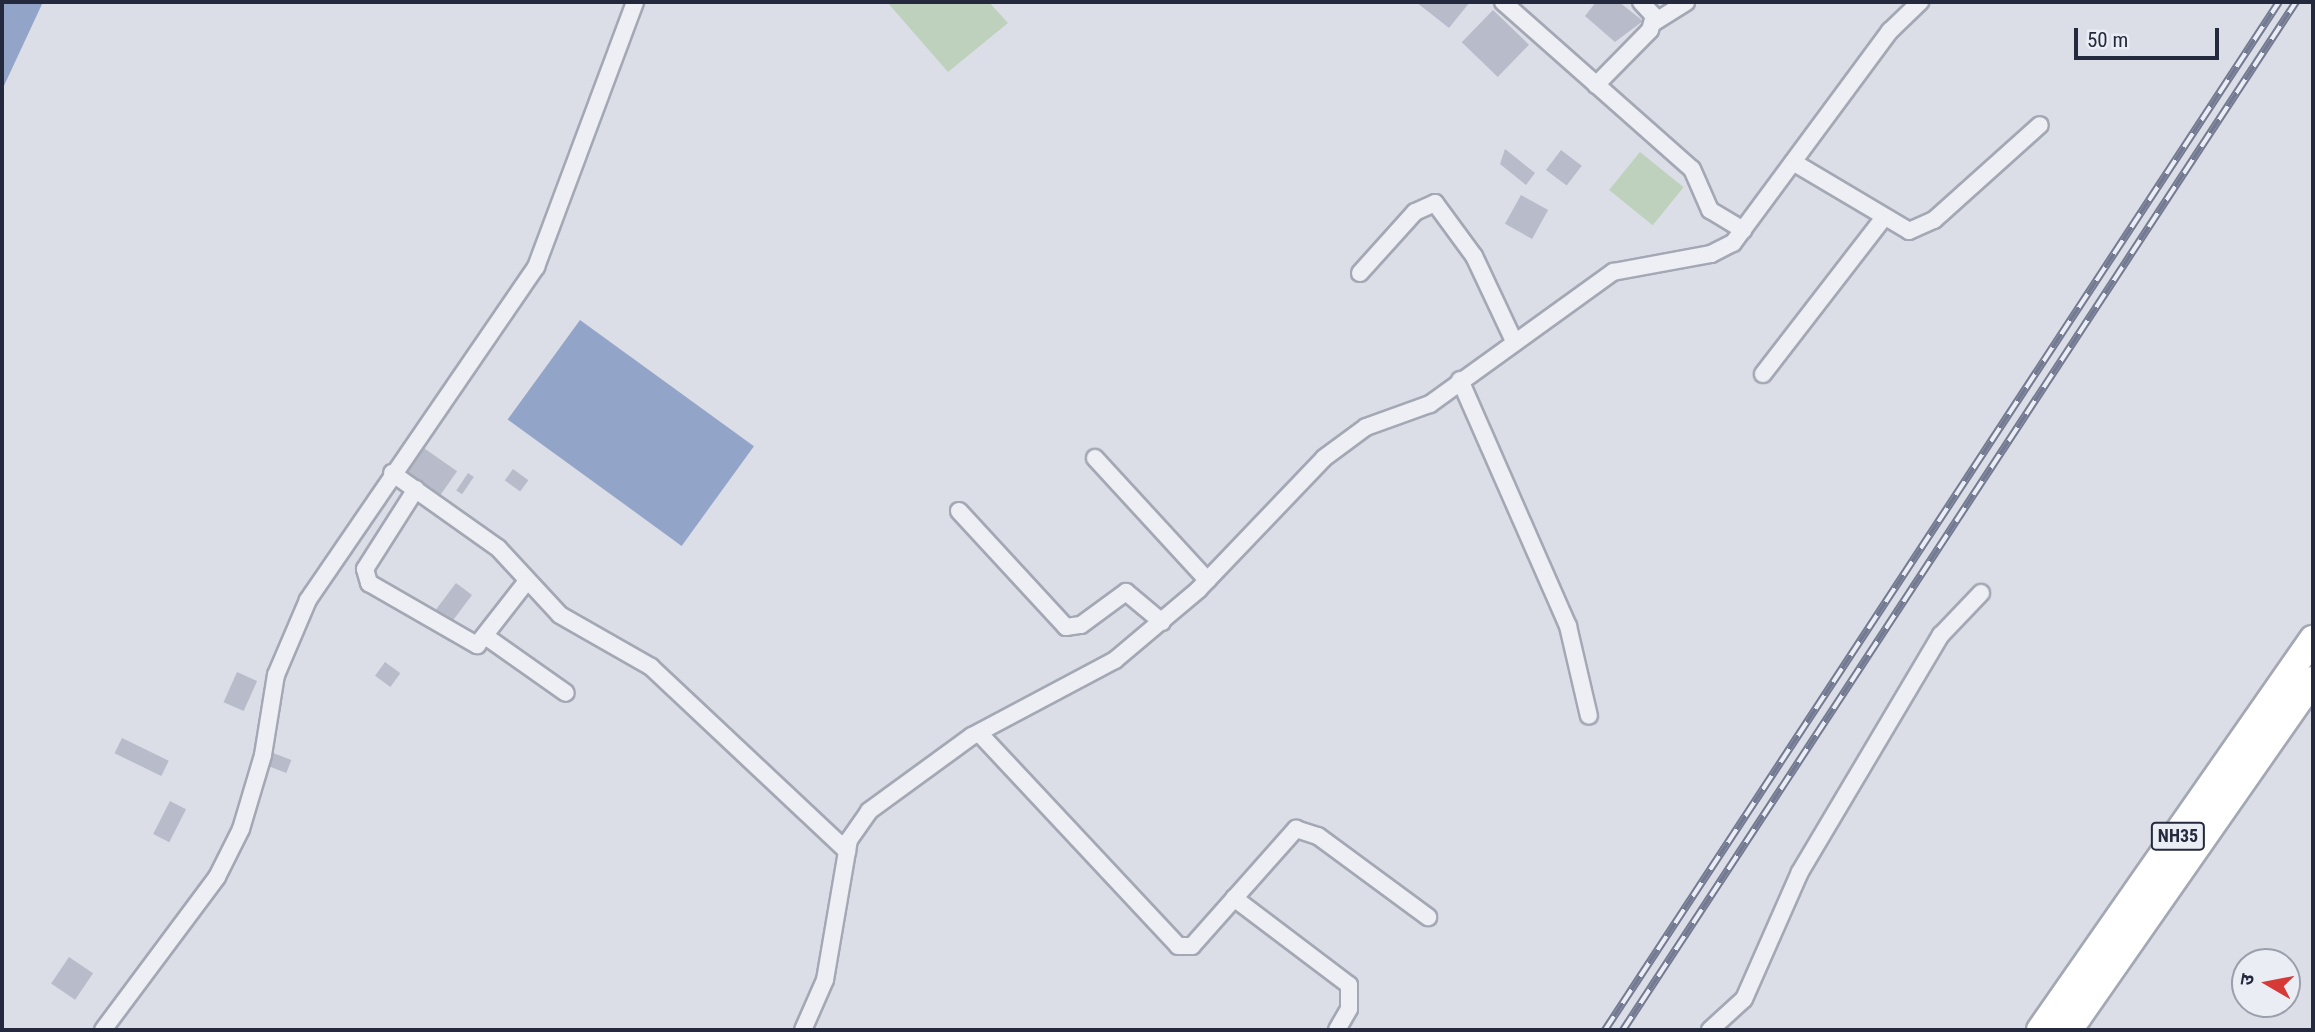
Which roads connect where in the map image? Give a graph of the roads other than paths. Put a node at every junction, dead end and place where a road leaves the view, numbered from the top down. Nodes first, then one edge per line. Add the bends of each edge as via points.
1 (635, 2) edge
2 (1503, 2) edge
3 (1641, 2) edge
4 (1686, 2) edge
5 (1920, 2) edge
6 (1653, 23) junction
7 (1596, 85) junction
8 (2040, 125) dead end
9 (1793, 162) junction
10 (1882, 220) junction
11 (1743, 230) junction
12 (1360, 272) dead end
13 (1514, 341) junction
14 (1763, 374) dead end
15 (1460, 380) junction
16 (1095, 458) dead end
17 (392, 473) junction
18 (416, 489) junction
19 (959, 510) dead end
20 (1207, 580) junction
21 (527, 581) junction
22 (1981, 593) dead end
23 (1162, 622) junction
24 (488, 638) junction
25 (2313, 639) edge
26 (2313, 680) edge
27 (566, 693) dead end
28 (1589, 716) dead end
29 (979, 733) junction
30 (847, 851) junction
31 (1234, 898) junction
32 (1428, 917) dead end
33 (103, 1030) edge
34 (803, 1030) edge
35 (1337, 1030) edge
36 (1710, 1030) edge
37 (2040, 1030) edge
38 (2069, 1030) edge

1 - 17 street via 536,267
2 - 7 street
3 - 6 street
4 - 6 street
5 - 9 street via 1890,31
6 - 7 street
7 - 11 street via 1692,169 1710,210
8 - 10 street via 1934,220 1909,231
9 - 10 street
9 - 11 street
10 - 14 street
11 - 13 street via 1711,254 1613,272
12 - 13 street via 1415,212 1435,203 1474,256
13 - 15 street
15 - 20 street via 1430,404 1346,440
15 - 28 street via 1569,626
16 - 20 street
17 - 18 street
17 - 33 street via 288,639 254,794 217,877
18 - 21 street via 490,541
18 - 24 street via 364,579 472,645
19 - 23 street via 1066,627 1081,625 1126,592
20 - 23 street
21 - 24 street
21 - 30 street via 560,615 651,667
22 - 36 street via 1941,635 1800,872 1744,999
23 - 29 street via 1115,660
24 - 27 street
25 - 37 highway, NH35
26 - 38 highway, NH35
29 - 30 street via 918,770 869,811
29 - 31 street via 1178,946 1192,946
30 - 34 street via 825,980
31 - 32 street via 1296,829 1318,836
31 - 35 street via 1349,985 1349,1009

